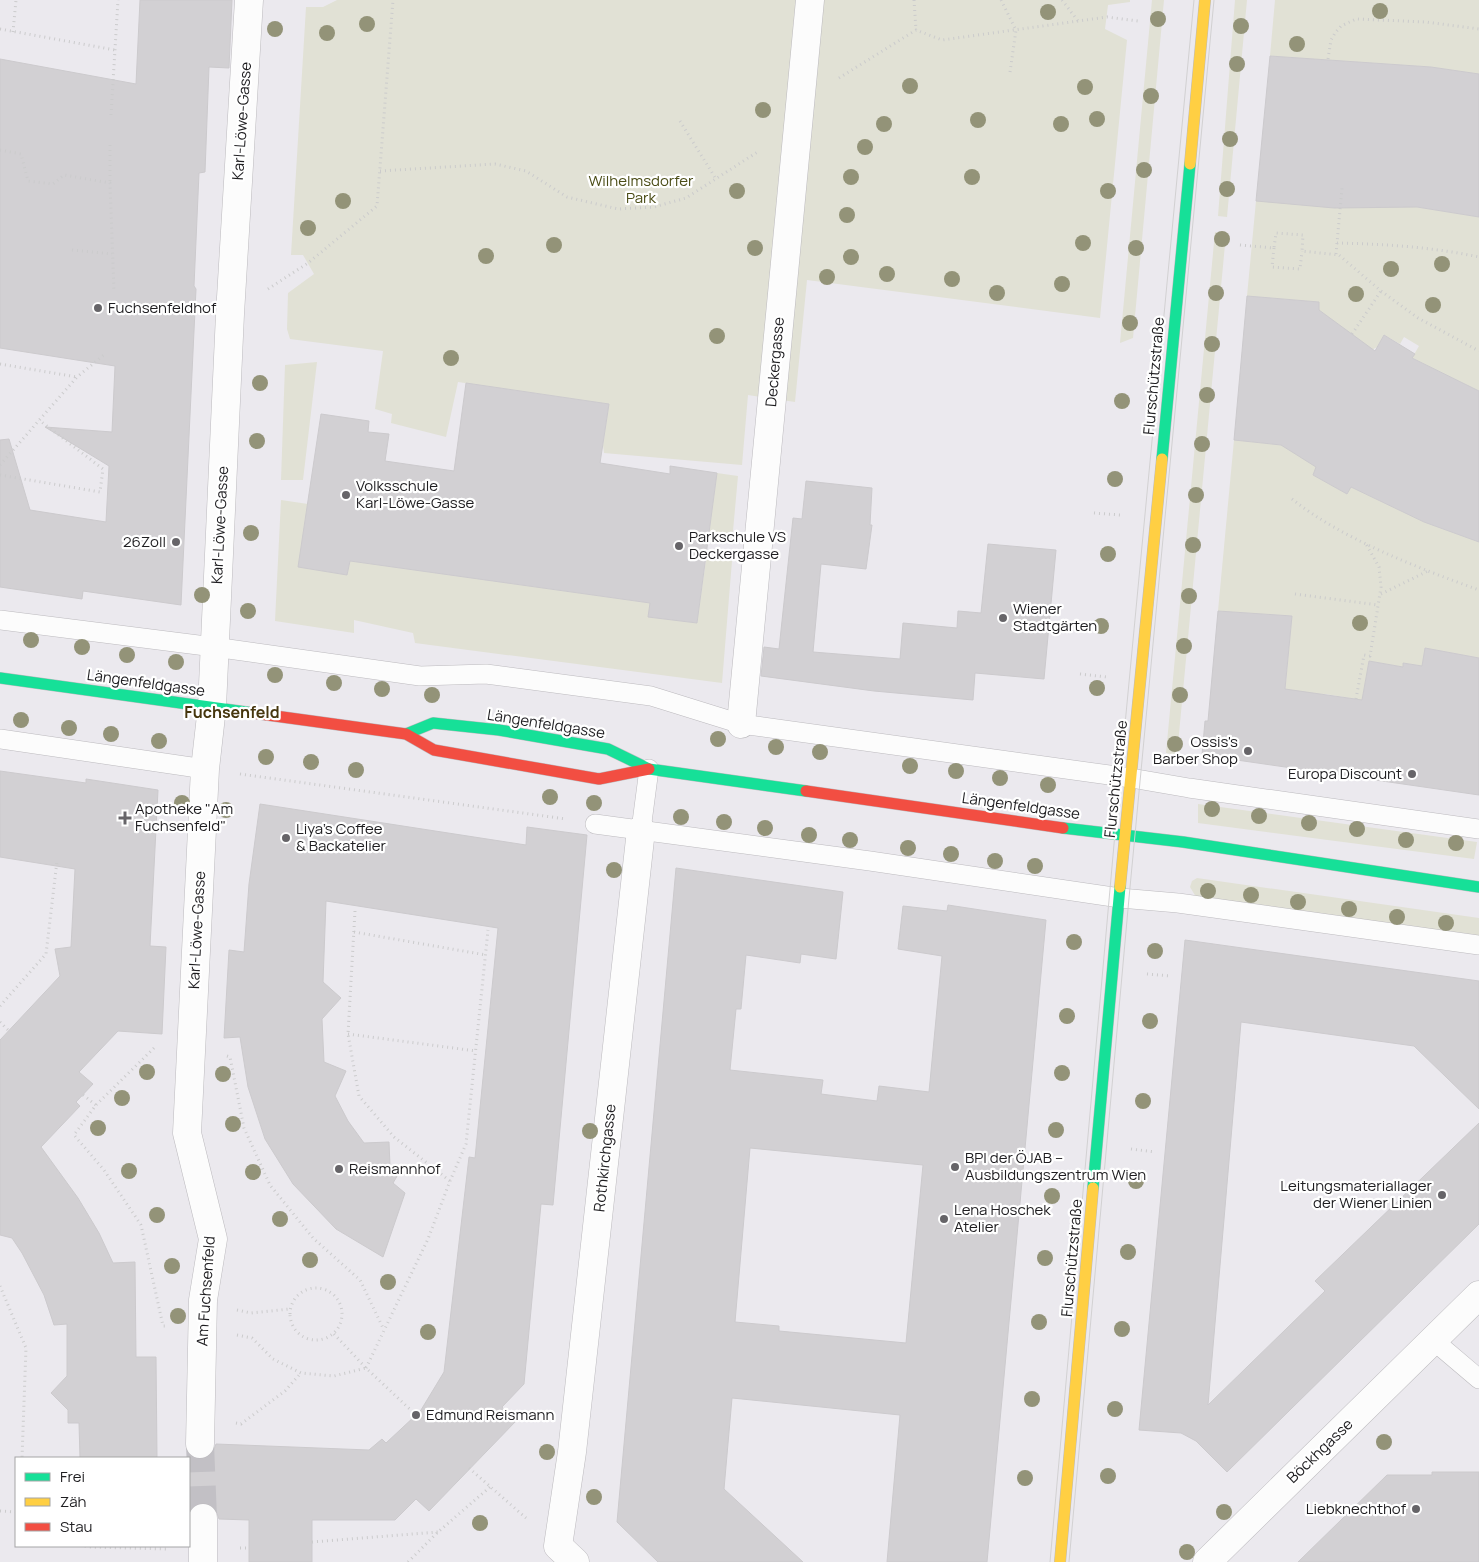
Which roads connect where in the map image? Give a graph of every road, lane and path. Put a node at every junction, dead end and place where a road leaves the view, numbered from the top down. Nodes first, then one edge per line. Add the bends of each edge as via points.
1 (16, 0) edge
2 (118, 0) edge
3 (249, 0) edge
4 (393, 0) edge
5 (810, 0) edge
6 (914, 0) edge
7 (1001, 0) edge
8 (1062, 0) edge
9 (1205, 0) edge
10 (1078, 21) junction
11 (1138, 21) dead end
12 (1479, 29) edge
13 (0, 30) edge
14 (916, 30) junction
15 (1016, 30) junction
16 (13, 32) junction
17 (115, 50) junction
18 (1328, 59) dead end
19 (1010, 72) dead end
20 (800, 102) junction
21 (111, 115) dead end
22 (680, 121) dead end
23 (797, 140) junction
24 (110, 145) dead end
25 (0, 150) edge
26 (380, 170) junction
27 (716, 179) junction
28 (110, 183) junction
29 (1342, 188) dead end
30 (1337, 243) junction
31 (1240, 245) dead end
32 (1274, 248) junction
33 (72, 250) dead end
34 (1302, 251) junction
35 (112, 254) junction
36 (1336, 254) junction
37 (1479, 257) edge
38 (1381, 291) junction
39 (114, 292) dead end
40 (230, 314) junction
41 (1352, 334) dead end
42 (1479, 351) edge
43 (105, 354) dead end
44 (0, 364) edge
45 (77, 377) junction
46 (39, 420) junction
47 (0, 465) edge
48 (0, 475) edge
49 (1292, 499) dead end
50 (1094, 512) dead end
51 (1123, 515) dead end
52 (1366, 543) junction
53 (1428, 571) junction
54 (1479, 590) edge
55 (1295, 594) dead end
56 (1380, 595) junction
57 (1378, 605) junction
58 (0, 620) edge
59 (214, 647) junction
60 (1080, 674) dead end
61 (0, 678) edge
62 (1114, 678) dead end
63 (1356, 699) dead end
64 (212, 707) junction
65 (741, 724) junction
66 (406, 734) junction
67 (0, 739) edge
68 (205, 769) junction
69 (648, 769) junction
70 (1131, 778) junction
71 (595, 824) joint
72 (1479, 829) edge
73 (641, 830) junction
74 (1126, 836) junction
75 (57, 860) dead end
76 (1479, 887) edge
77 (1120, 898) junction
78 (355, 911) dead end
79 (488, 930) dead end
80 (354, 932) junction
81 (1479, 945) edge
82 (486, 955) junction
83 (1143, 974) dead end
84 (1171, 976) dead end
85 (0, 1006) edge
86 (0, 1022) edge
87 (9, 1031) dead end
88 (348, 1034) junction
89 (154, 1048) dead end
90 (191, 1051) junction
91 (476, 1051) junction
92 (83, 1095) dead end
93 (96, 1105) junction
94 (450, 1181) junction
95 (0, 1286) edge
96 (1479, 1295) edge
97 (290, 1309) junction
98 (251, 1313) dead end
99 (202, 1330) junction
100 (384, 1330) junction
101 (334, 1334) junction
102 (1433, 1340) junction
103 (366, 1368) junction
104 (301, 1373) junction
105 (1479, 1379) edge
106 (416, 1415) dead end
107 (200, 1431) joint
108 (22, 1457) edge
109 (470, 1468) dead end
110 (490, 1486) junction
111 (0, 1511) edge
112 (15, 1512) edge
113 (203, 1518) tunnel mouth
114 (438, 1532) junction
115 (312, 1542) dead end
116 (88, 1547) edge
117 (567, 1554) edge
118 (203, 1556) edge
119 (408, 1562) edge
120 (1060, 1562) edge
121 (1207, 1562) edge

1 - 16 path
2 - 17 path
3 - 40 street, Karl-Löwe-Gasse
4 - 26 path
5 - 20 street, Deckergasse
6 - 14 path
7 - 15 path
8 - 10 path
9 - 70 street, Flurschützstraße
10 - 11 path via 1107,17
10 - 15 path
12 - 18 path via 1426,22 1356,19 1335,33
13 - 16 path
14 - 15 path via 942,40
14 - 20 path
15 - 19 path
16 - 17 path
17 - 21 path
20 - 23 street, Deckergasse
22 - 27 path
23 - 27 path via 768,146
23 - 65 street, Deckergasse
24 - 28 path
25 - 28 path via 21,154 28,181 53,184 64,175
26 - 27 path via 495,164 526,171 567,197 618,210 654,207 686,198
26 - 40 path via 377,206 308,263
28 - 35 path
29 - 30 path
30 - 36 path
30 - 37 path via 1413,246
31 - 32 path
32 - 34 path via 1276,233 1303,235
32 - 34 path via 1272,267 1300,270
33 - 35 path
34 - 36 path
35 - 39 path
36 - 38 path
38 - 41 path
38 - 42 path via 1418,318
40 - 59 street, Karl-Löwe-Gasse
43 - 45 path
44 - 45 path
45 - 46 path
46 - 47 path
46 - 48 path via 103,469 100,492
49 - 52 path
50 - 51 path
52 - 53 path
52 - 56 path via 1379,567
53 - 54 path
53 - 56 path
55 - 57 path
56 - 57 path
57 - 63 path via 1370,656 1364,655
58 - 59 lane
59 - 64 street, Karl-Löwe-Gasse
59 - 65 lane via 420,676 486,674 652,696
60 - 62 path
61 - 64 street, Längenfeldgasse
64 - 66 street, Längenfeldgasse
64 - 68 street, Karl-Löwe-Gasse
65 - 70 lane
66 - 69 street, Längenfeldgasse via 434,750 599,780
66 - 69 street, Längenfeldgasse via 433,723 499,730 608,749
67 - 68 lane
68 - 71 path
68 - 90 street, Karl-Löwe-Gasse
69 - 73 lane, Rothkirchgasse
69 - 74 street, Längenfeldgasse
70 - 72 lane
70 - 74 street, Flurschützstraße
71 - 73 lane
73 - 77 lane
73 - 117 street, Rothkirchgasse via 572,1452
74 - 76 street, Längenfeldgasse
74 - 77 street, Flurschützstraße
75 - 85 path via 46,954
77 - 81 lane via 1178,903
77 - 120 street, Flurschützstraße
78 - 80 path
79 - 82 path
80 - 82 path
80 - 88 path
82 - 91 path
83 - 84 path
86 - 87 path
88 - 91 path
88 - 94 path via 359,1096 394,1137
89 - 93 path
90 - 99 street, Am Fuchsenfeld via 187,1133 213,1239 203,1300
90 - 100 path via 230,1057 244,1128 270,1185 313,1238 360,1280
91 - 94 path via 466,1144
92 - 93 path
93 - 99 path via 74,1135 104,1170 142,1225 163,1326
94 - 100 path via 428,1239
95 - 108 path via 26,1348
96 - 102 street, Böckhgasse
97 - 98 path
97 - 101 path via 292,1325 303,1337 319,1341
97 - 101 path via 298,1294 313,1287 329,1290 340,1302 343,1319
99 - 104 path via 252,1338 273,1359
99 - 107 street, Am Fuchsenfeld
100 - 103 path
101 - 103 path
102 - 105 lane
102 - 121 street, Böckhgasse
103 - 104 path via 334,1376
103 - 106 path
104 - 107 path via 285,1391 240,1424
109 - 110 path
110 - 114 path
110 - 117 path
111 - 112 path
113 - 118 street
114 - 115 path
114 - 119 path
116 - 118 path

